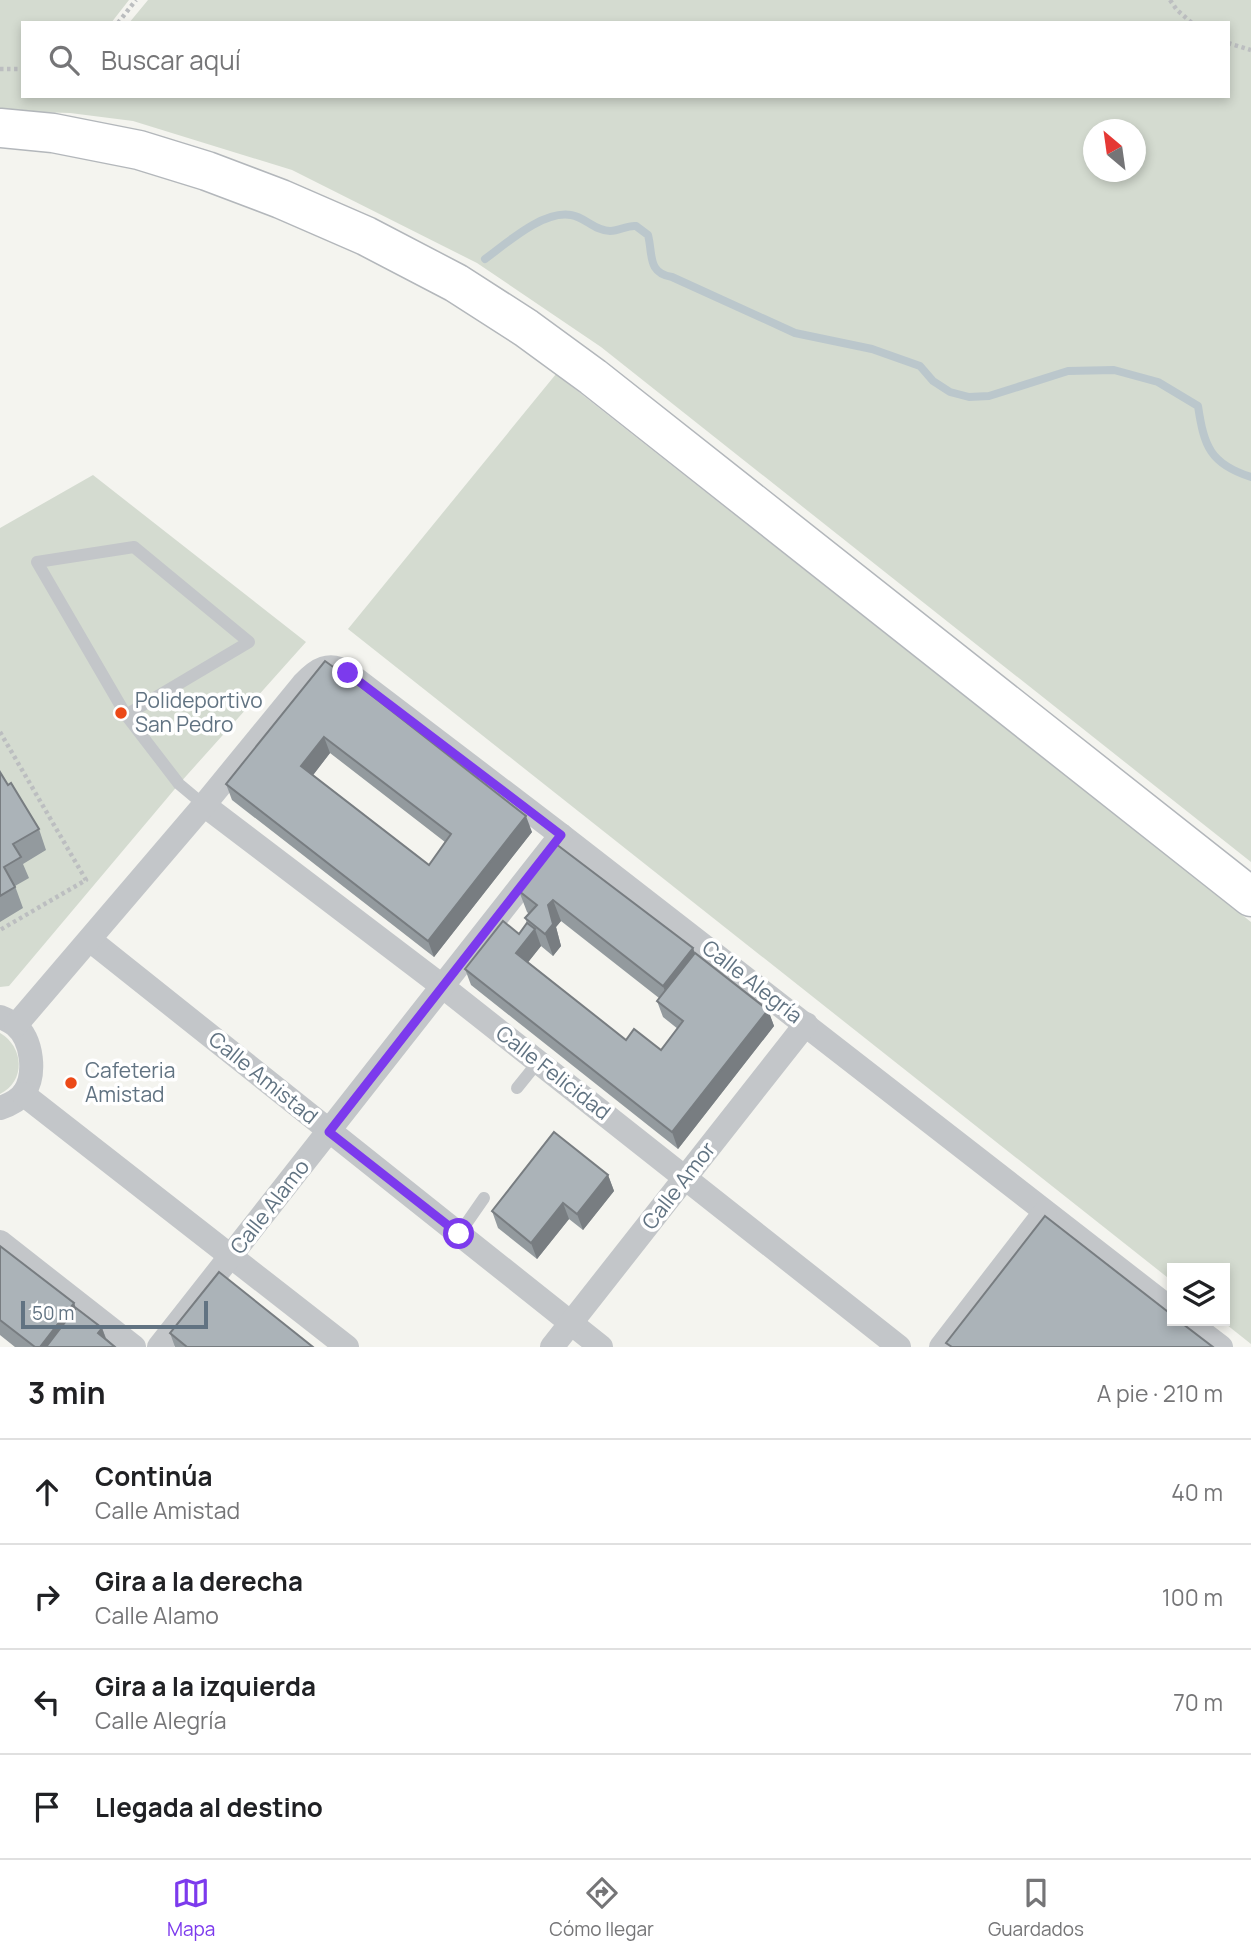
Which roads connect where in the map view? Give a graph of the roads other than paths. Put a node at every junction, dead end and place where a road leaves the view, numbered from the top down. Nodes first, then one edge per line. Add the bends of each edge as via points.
1 (0, 128) edge
2 (126, 715) junction
3 (204, 805) junction
4 (561, 835) junction
5 (1251, 897) edge
6 (90, 940) junction
7 (442, 986) junction
8 (8, 1021) edge
9 (806, 1024) junction
10 (538, 1062) junction
11 (517, 1088) dead end
12 (23, 1094) junction
13 (0, 1108) edge
14 (329, 1132) junction
15 (685, 1178) junction
16 (484, 1198) dead end
17 (1045, 1212) junction
18 (459, 1234) junction
19 (0, 1242) edge
20 (231, 1256) junction
21 (1167, 1306) edge
22 (570, 1323) junction
23 (1194, 1326) edge
24 (134, 1347) edge
25 (159, 1347) edge
26 (347, 1347) edge
27 (552, 1347) edge
28 (601, 1347) edge
29 (899, 1347) edge
30 (941, 1347) edge
31 (1221, 1347) edge

1 - 5 main road via 139,150 207,171 366,236 456,284 593,377
2 - 2 lane via 249,642 134,547 37,562
2 - 3 lane via 179,783
3 - 4 street, Calle Alegría via 303,684 318,669 334,666
3 - 6 street
3 - 7 street, Calle Felicidad
4 - 7 street, Calle Alamo
4 - 9 street, Calle Alegría
6 - 8 street
6 - 14 street, Calle Amistad
7 - 10 street, Calle Felicidad
7 - 14 street, Calle Alamo
8 - 12 street via 27,1044 31,1059 31,1077
9 - 15 street, Calle Amor
9 - 17 street, Calle Alegría
10 - 11 lane
10 - 15 street, Calle Felicidad
12 - 13 street
12 - 20 street
14 - 18 street, Calle Amistad
14 - 20 street, Calle Alamo
15 - 22 street, Calle Amor
15 - 29 street, Calle Felicidad
16 - 18 lane
17 - 21 street, Calle Alegría
17 - 30 street
18 - 22 street, Calle Amistad
19 - 24 street
20 - 25 street, Calle Alamo
20 - 26 street
22 - 27 street, Calle Amor
22 - 28 street, Calle Amistad
23 - 31 street

